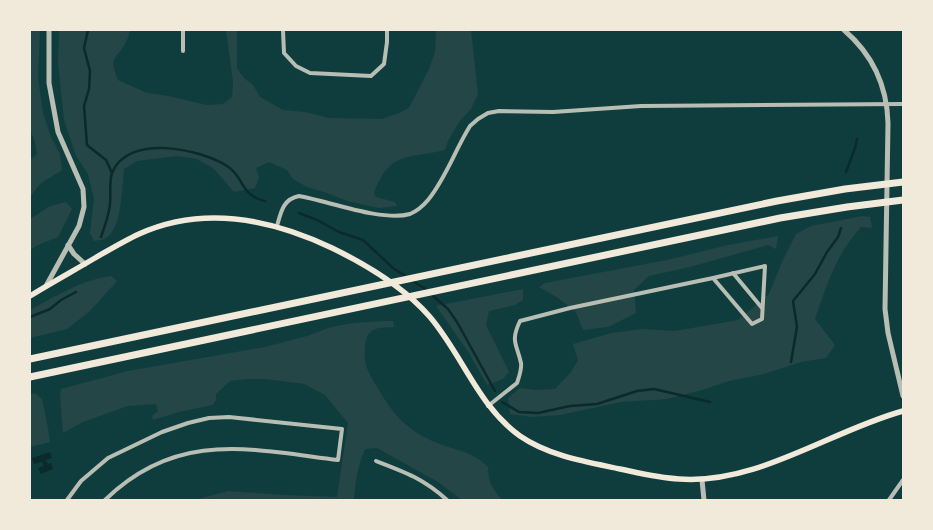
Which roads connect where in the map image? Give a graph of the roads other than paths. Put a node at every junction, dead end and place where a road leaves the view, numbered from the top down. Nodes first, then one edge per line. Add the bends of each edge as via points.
1 (49, 30) edge
2 (183, 30) edge
3 (283, 30) edge
4 (387, 30) edge
5 (844, 30) edge
6 (183, 51) dead end
7 (887, 104) junction
8 (903, 104) edge
9 (903, 182) edge
10 (903, 200) edge
11 (277, 226) junction
12 (68, 245) junction
13 (85, 264) junction
14 (734, 273) junction
15 (713, 278) junction
16 (46, 287) junction
17 (30, 296) edge
18 (762, 308) junction
19 (30, 359) edge
20 (30, 377) edge
21 (903, 396) edge
22 (488, 406) junction
23 (903, 411) edge
24 (376, 462) dead end
25 (702, 480) junction
26 (903, 480) edge
27 (67, 500) edge
28 (105, 500) edge
29 (447, 500) edge
30 (704, 500) edge
31 (889, 500) edge

1 - 12 street via 48,83 58,132 84,198 83,215
2 - 6 street
3 - 4 street via 284,53 296,66 310,73 371,76 384,64
5 - 7 street via 870,61
7 - 8 street
7 - 11 street via 650,106 488,113 470,126 434,192 412,213 369,213 299,196 284,204
7 - 21 street via 886,315
9 - 19 highway via 777,201
10 - 20 highway via 780,218
11 - 13 main road via 236,218 174,222 139,234
11 - 22 main road via 362,263 418,304 438,327
12 - 13 street
12 - 16 street
13 - 16 main road
14 - 15 street
14 - 18 street
14 - 18 street via 765,266
15 - 18 street via 752,324 762,319
15 - 22 street via 520,321 514,344 521,365 517,383
16 - 17 main road
22 - 25 main road via 521,437 561,455 646,474
23 - 25 main road via 769,464
24 - 29 street via 407,472
25 - 30 street
26 - 31 street
27 - 28 street via 81,481 108,458 162,432 199,420 242,418 342,429 338,460 240,448 198,451 169,459 139,473

